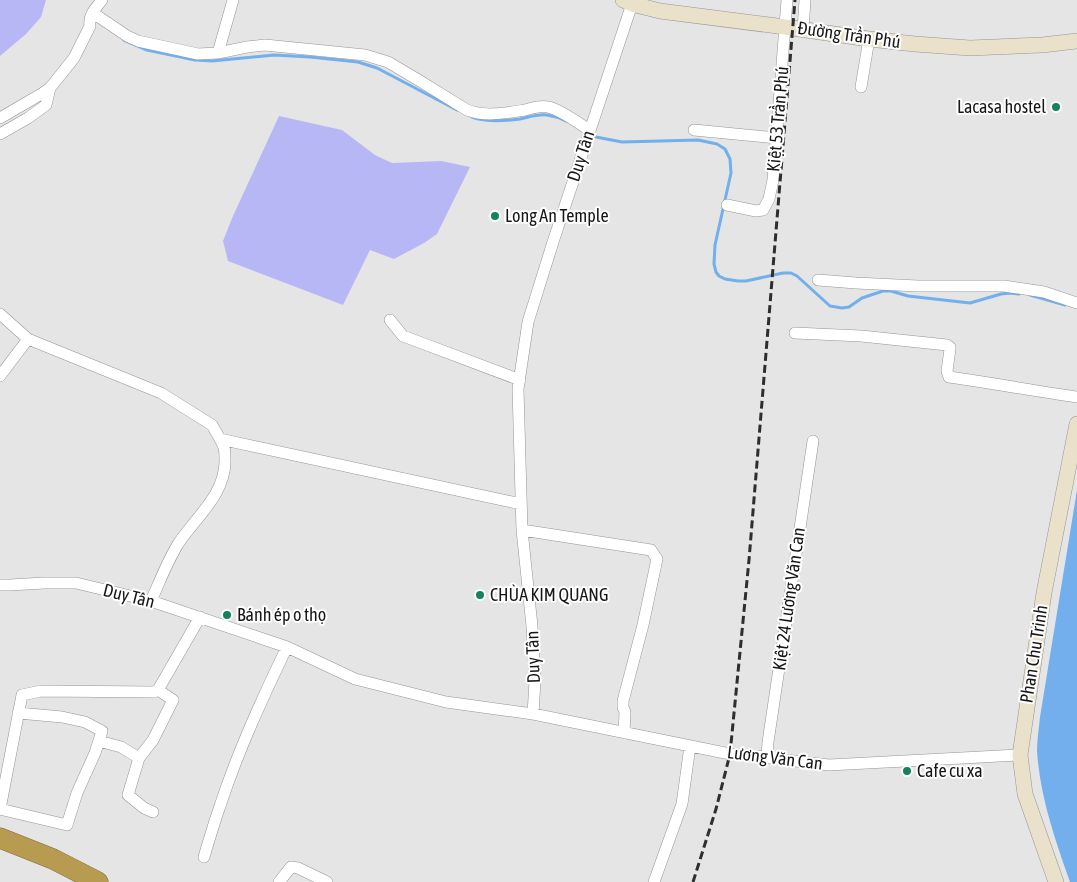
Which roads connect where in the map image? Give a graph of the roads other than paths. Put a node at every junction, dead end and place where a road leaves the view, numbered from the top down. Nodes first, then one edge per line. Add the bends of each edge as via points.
1 (102, 0) edge
2 (233, 0) edge
3 (787, 0) edge
4 (805, 0) edge
5 (627, 2) edge
6 (93, 15) junction
7 (785, 27) junction
8 (803, 30) junction
9 (869, 39) junction
10 (1077, 41) edge
11 (218, 53) junction
12 (861, 87) dead end
13 (50, 88) junction
14 (0, 118) edge
15 (694, 130) dead end
16 (588, 133) junction
17 (0, 134) edge
18 (777, 138) junction
19 (728, 205) dead end
20 (818, 280) dead end
21 (1077, 304) edge
22 (0, 314) edge
23 (390, 320) dead end
24 (795, 333) dead end
25 (28, 339) junction
26 (0, 376) edge
27 (520, 380) junction
28 (1077, 397) edge
29 (1077, 424) edge
30 (220, 439) junction
31 (813, 441) dead end
32 (521, 504) junction
33 (522, 530) junction
34 (0, 585) edge
35 (151, 600) junction
36 (200, 617) junction
37 (287, 647) junction
38 (158, 690) junction
39 (18, 713) junction
40 (533, 714) junction
41 (624, 733) junction
42 (99, 740) junction
43 (690, 746) junction
44 (1020, 755) junction
45 (767, 757) junction
46 (139, 758) junction
47 (0, 809) edge
48 (153, 812) dead end
49 (0, 838) edge
50 (204, 857) dead end
51 (98, 882) edge
52 (279, 882) edge
53 (328, 882) edge
54 (654, 882) edge
55 (1056, 882) edge

1 - 6 street
2 - 11 street
3 - 7 street, Kiệt 53 Trần Phú
4 - 8 street
5 - 7 street, Đường Trần Phú via 660,11
5 - 16 street, Duy Tân
6 - 11 street via 138,42 198,54
6 - 13 street via 74,58
7 - 8 street, Đường Trần Phú
7 - 18 street, Kiệt 53 Trần Phú
8 - 9 street, Đường Trần Phú
9 - 10 street, Đường Trần Phú via 970,48
9 - 12 street
11 - 16 street via 265,45 365,55 388,62 472,112 507,113 550,107
13 - 14 street
13 - 17 street via 46,105
15 - 18 street
16 - 27 street, Duy Tân via 528,322
18 - 19 street, Kiệt 53 Trần Phú via 771,190 763,210
20 - 21 street via 918,286 1004,286 1044,292
22 - 25 street
23 - 27 street via 403,336
24 - 28 street via 861,336 947,346 950,347 949,377
25 - 26 street
25 - 30 street via 161,393 212,425
27 - 32 street, Duy Tân
29 - 44 street, Phan Chu Trinh via 1044,593
30 - 32 street
30 - 35 street via 225,446 225,469 220,485 170,558
31 - 45 street, Kiệt 24 Lương Văn Can
32 - 33 street, Duy Tân
33 - 40 street, Duy Tân via 532,626
33 - 41 street via 651,550 657,559 623,701
34 - 35 street, Duy Tân via 76,583
35 - 36 street, Duy Tân
36 - 37 street, Duy Tân
36 - 38 street
37 - 40 street, Duy Tân via 355,679 446,702
37 - 50 street via 237,760
38 - 39 street via 41,691 22,695
38 - 46 street via 173,700 153,740
39 - 42 street via 85,722 102,731
39 - 47 street
40 - 41 street, Lương Văn Can
41 - 43 street, Lương Văn Can
42 - 46 street
42 - 47 street via 67,825
43 - 45 street, Lương Văn Can
43 - 54 street via 682,804
44 - 45 street, Lương Văn Can via 829,764
44 - 55 street, Phan Chu Trinh via 1025,794
46 - 48 street via 128,795
49 - 51 highway via 53,859
52 - 53 street via 291,867

